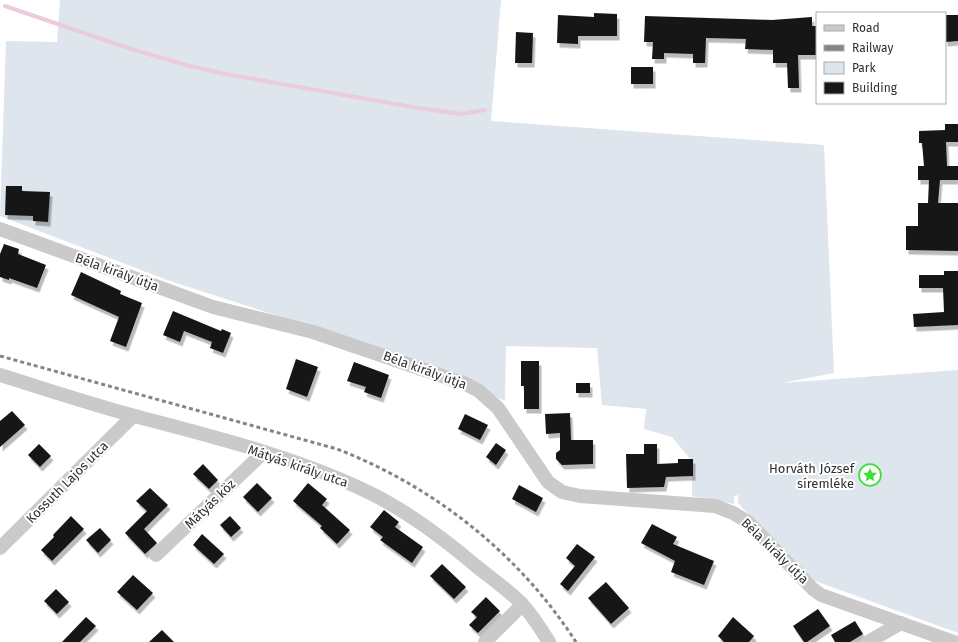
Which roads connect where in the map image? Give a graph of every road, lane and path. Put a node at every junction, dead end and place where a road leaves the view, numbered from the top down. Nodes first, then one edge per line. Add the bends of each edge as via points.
1 (0, 229) edge
2 (0, 375) edge
3 (133, 416) junction
4 (263, 453) junction
5 (0, 548) edge
6 (156, 555) dead end
7 (522, 605) junction
8 (901, 623) junction
9 (485, 642) edge
10 (549, 642) edge
11 (868, 642) edge
12 (954, 642) edge

1 - 8 street, Béla király útja via 213,307 313,332 466,384 479,391 498,408 548,482 562,492 580,496 715,506 748,522 821,595
2 - 3 street, Mátyás király utca
3 - 4 street, Mátyás király utca via 201,433
3 - 5 street, Kossuth Lajos utca
4 - 6 street, Mátyás köz
4 - 7 street, Mátyás király utca via 344,481 402,510 452,546
7 - 9 street
7 - 10 street, Mátyás király utca
8 - 11 street
8 - 12 street, Béla király útja

